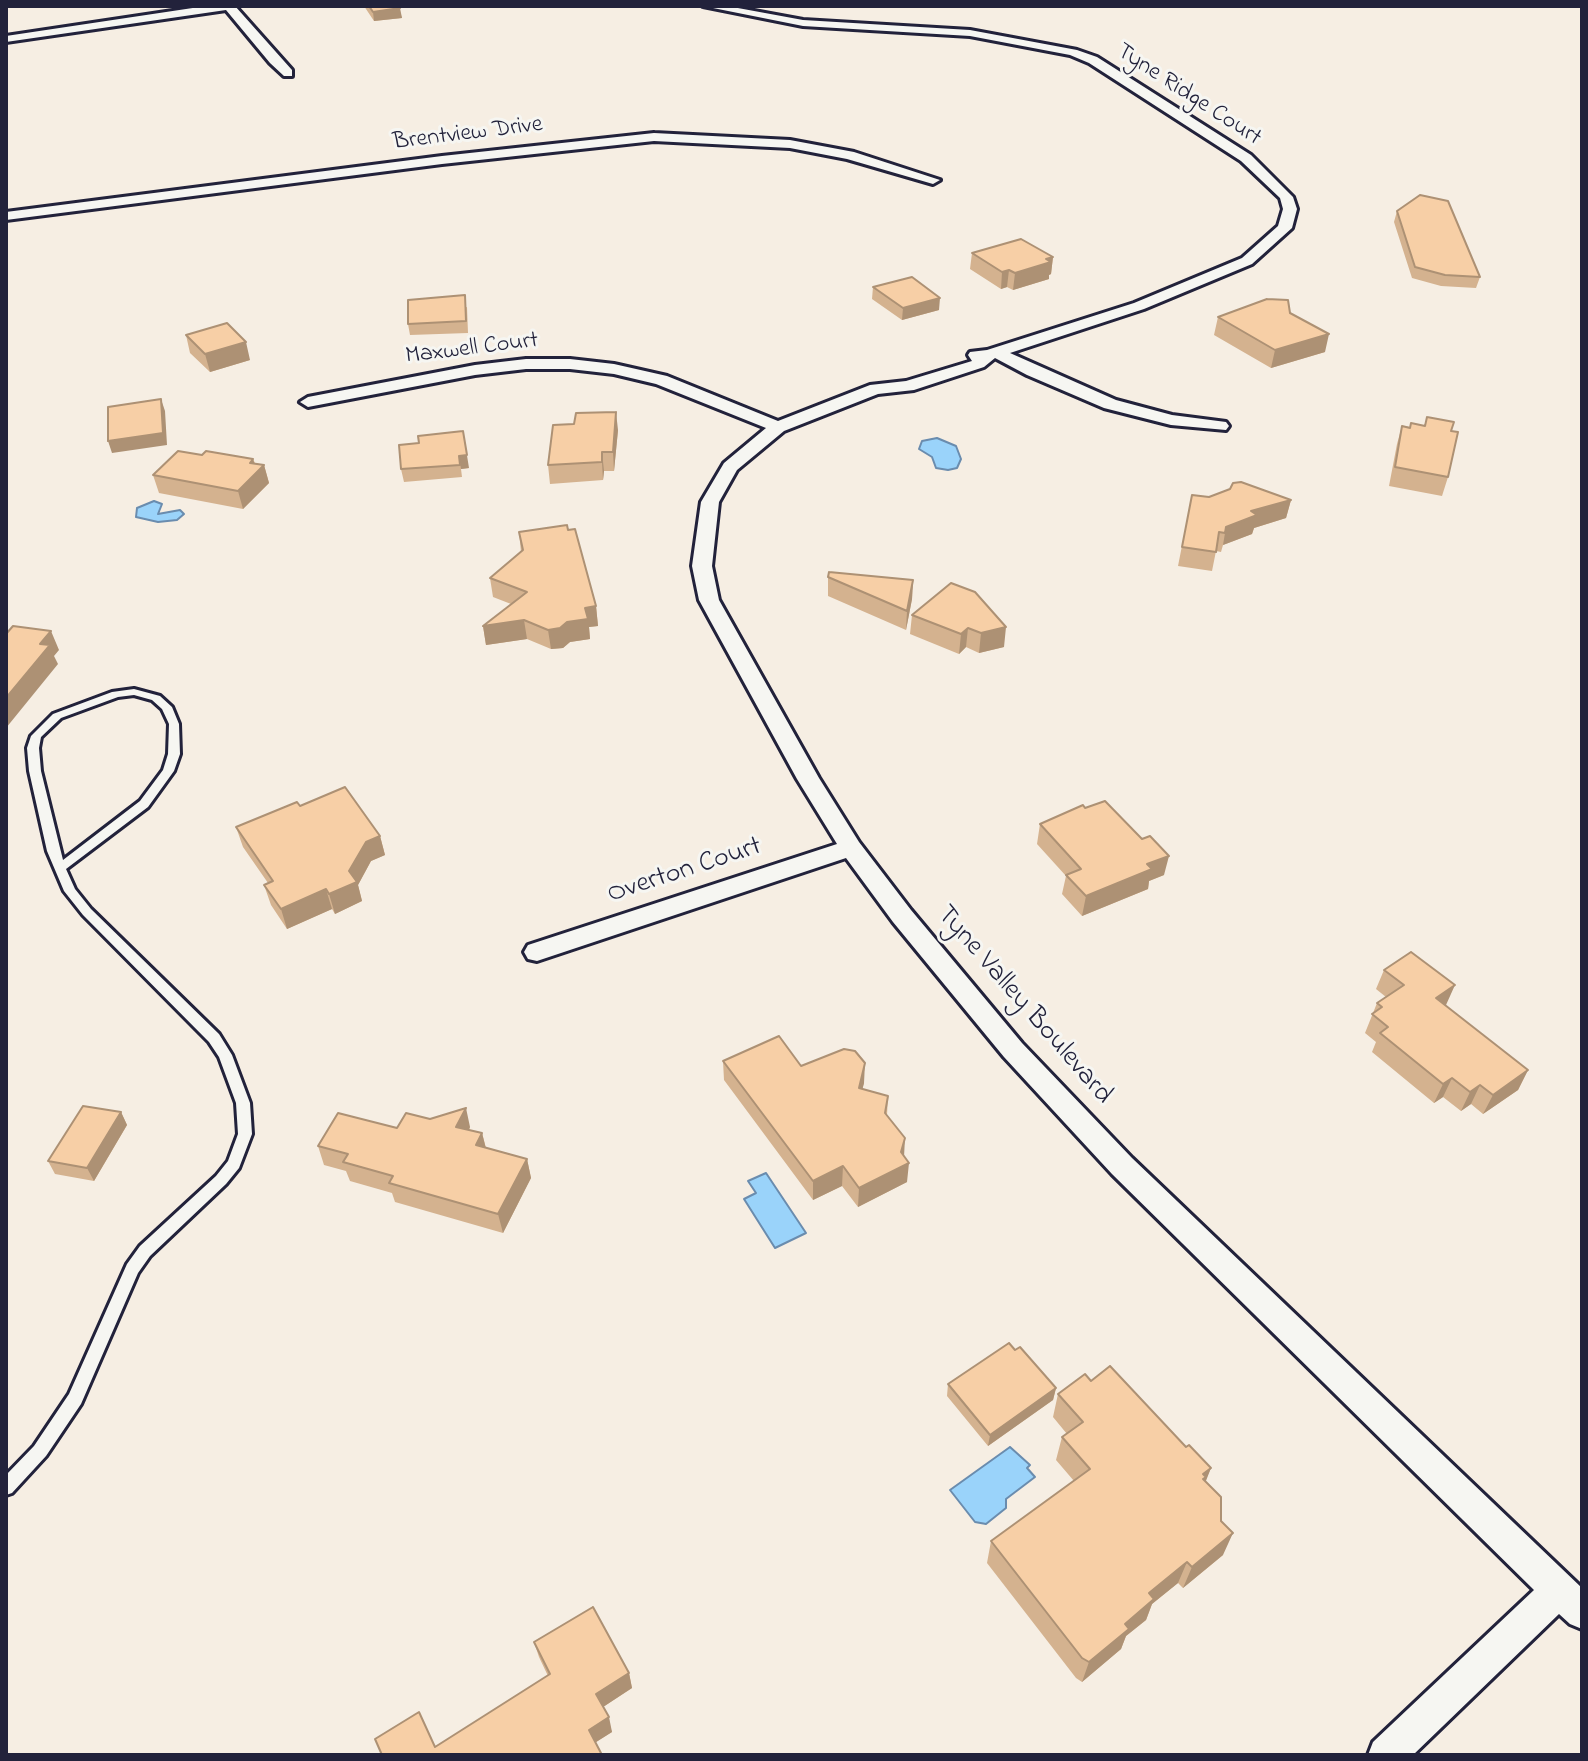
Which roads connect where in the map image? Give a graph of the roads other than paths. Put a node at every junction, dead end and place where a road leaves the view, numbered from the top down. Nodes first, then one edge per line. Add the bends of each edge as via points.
1 (228, 6) edge
2 (709, 6) edge
3 (6, 39) edge
4 (288, 73) dead end
5 (933, 180) dead end
6 (6, 216) edge
7 (992, 353) junction
8 (308, 402) dead end
9 (1220, 426) dead end
10 (778, 427) junction
11 (851, 848) junction
12 (60, 868) junction
13 (537, 952) dead end
14 (6, 1487) edge
15 (1571, 1601) edge
16 (1386, 1755) edge

1 - 3 street
1 - 4 street
2 - 7 street, Tyne Ridge Court via 803,23 970,33 1073,52 1099,63 1246,158 1286,197 1290,209 1285,228 1247,261 1139,306
5 - 6 street, Brentview Drive via 790,144 643,138
7 - 9 street via 1110,404
7 - 10 street, Tyne Valley Boulevard via 978,364 908,386 876,389
8 - 10 street, Maxwell Court via 475,370 570,364 661,380
10 - 11 street, Tyne Valley Boulevard via 730,467 715,492 705,527 702,579 741,663
11 - 13 street, Overton Court
11 - 15 street, Tyne Valley Boulevard via 992,1025 1069,1110
12 - 12 lane via 35,771 36,736 57,716 96,699 134,692 156,698 174,724 168,771 144,804
12 - 14 lane via 82,907 214,1038 243,1103 245,1134 234,1164 132,1269 75,1399 40,1451
15 - 16 street

